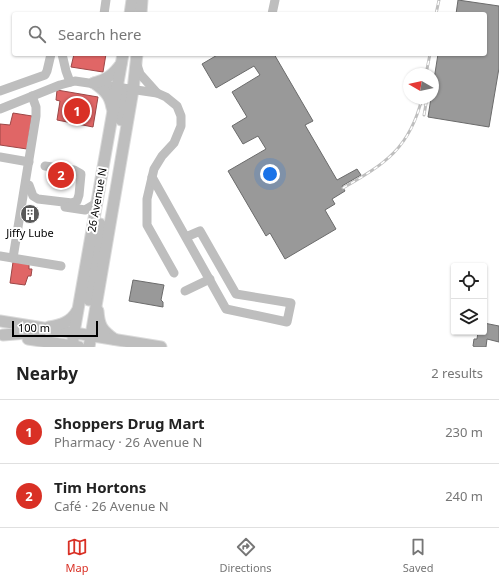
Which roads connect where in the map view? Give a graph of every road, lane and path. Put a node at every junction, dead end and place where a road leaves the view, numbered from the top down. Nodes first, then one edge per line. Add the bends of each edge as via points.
1 (106, 0) edge
2 (132, 0) edge
3 (142, 0) edge
4 (275, 0) edge
5 (104, 12) edge
6 (130, 12) edge
7 (140, 12) edge
8 (272, 12) edge
9 (51, 56) edge
10 (62, 56) edge
11 (136, 57) edge
12 (122, 59) edge
13 (70, 82) junction
14 (94, 83) junction
15 (117, 87) junction
16 (133, 90) junction
17 (0, 92) edge
18 (157, 93) junction
19 (32, 96) junction
20 (0, 108) edge
21 (113, 112) junction
22 (0, 157) edge
23 (29, 162) junction
24 (45, 166) dead end
25 (103, 170) junction
26 (152, 177) junction
27 (29, 185) dead end
28 (116, 192) junction
29 (22, 200) junction
30 (97, 202) junction
31 (186, 237) junction
32 (0, 256) edge
33 (13, 258) junction
34 (61, 266) dead end
35 (174, 273) dead end
36 (210, 279) junction
37 (185, 291) dead end
38 (236, 294) junction
39 (97, 299) junction
40 (79, 308) junction
41 (226, 309) junction
42 (0, 321) edge
43 (44, 328) junction
44 (2, 334) edge
45 (115, 339) junction
46 (38, 341) junction
47 (81, 342) edge
48 (49, 347) edge
49 (127, 347) edge
50 (161, 347) edge

1 - 5 street
2 - 6 main road
3 - 7 main road
4 - 8 street
9 - 17 street via 44,74
10 - 13 street
11 - 16 main road, 26 Avenue N
11 - 18 street via 140,74
12 - 14 main road via 109,78
12 - 15 main road, 26 Avenue N
13 - 14 street
13 - 19 street
14 - 15 street
14 - 21 main road via 109,95
15 - 16 street
15 - 21 main road, 26 Avenue N
15 - 28 main road via 124,96
16 - 18 street
16 - 28 main road, 26 Avenue N
18 - 26 street via 177,106 182,116 174,143 162,156
19 - 20 street
19 - 23 street via 36,113
21 - 25 main road, 26 Avenue N
22 - 23 street
23 - 29 street
24 - 27 street via 74,170 81,174 77,201 72,204 36,198
25 - 30 main road, 26 Avenue N
25 - 47 main road via 100,229
26 - 31 street
26 - 35 street via 147,198 147,225
28 - 39 main road, 26 Avenue N
29 - 30 street via 81,210
29 - 33 street
30 - 40 main road, 26 Avenue N
31 - 36 street
31 - 38 street via 200,231
32 - 33 street
33 - 34 street
36 - 37 street
36 - 41 street
38 - 41 street
38 - 41 street via 291,303 287,322
39 - 45 main road via 99,322 104,332
39 - 47 main road, 26 Avenue N
40 - 43 main road via 73,318 59,326
40 - 47 main road, 26 Avenue N
42 - 43 main road
43 - 47 main road
44 - 46 main road
44 - 47 main road via 27,333
45 - 47 main road
45 - 50 main road
46 - 47 main road
46 - 48 main road
47 - 49 main road

